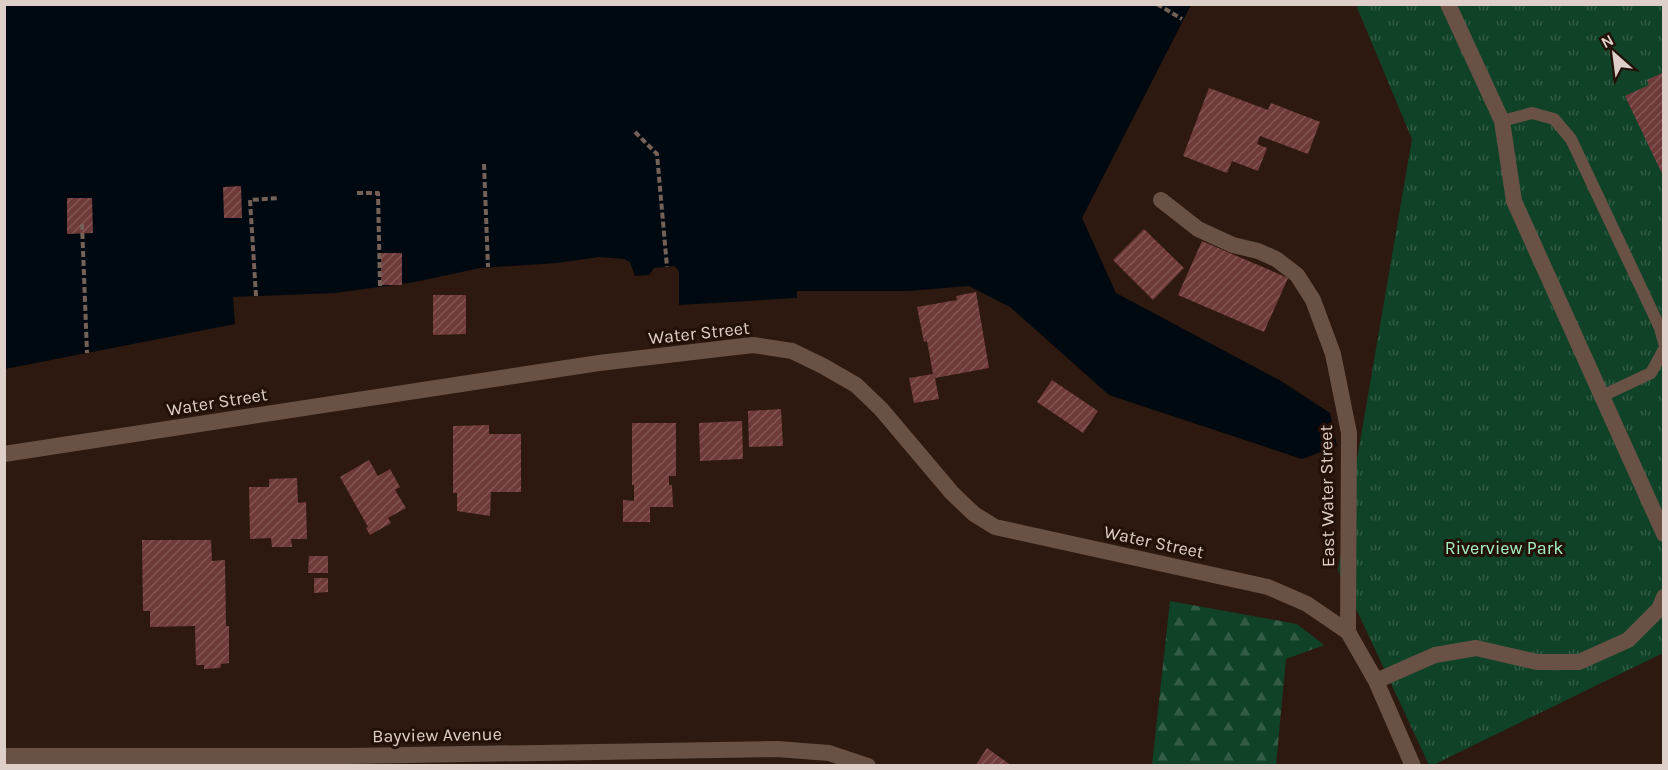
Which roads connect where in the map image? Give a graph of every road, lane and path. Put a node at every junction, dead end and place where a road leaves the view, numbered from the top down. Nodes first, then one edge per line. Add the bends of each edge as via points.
1 (1157, 4) edge
2 (1448, 4) edge
3 (1182, 19) dead end
4 (1502, 121) junction
5 (635, 132) dead end
6 (483, 164) dead end
7 (357, 193) dead end
8 (279, 198) dead end
9 (1161, 200) dead end
10 (82, 225) dead end
11 (488, 267) dead end
12 (667, 267) dead end
13 (380, 287) dead end
14 (256, 296) dead end
15 (1664, 343) edge
16 (1664, 349) edge
17 (87, 353) dead end
18 (1602, 396) junction
19 (4, 454) edge
20 (1664, 534) edge
21 (1664, 597) edge
22 (1347, 632) junction
23 (1376, 681) junction
24 (4, 756) edge
25 (91, 761) edge
26 (349, 761) edge
27 (868, 765) edge
28 (1413, 765) edge

1 - 3 path
2 - 4 street
4 - 15 lane via 1532,112 1554,119 1570,139
4 - 18 street via 1514,201
5 - 12 path via 657,154
6 - 11 path
7 - 13 path via 378,193
8 - 14 path via 250,200
9 - 22 street, East Water Street via 1198,229 1276,258 1297,275 1313,300 1333,354 1349,433
10 - 17 path
16 - 18 lane via 1651,373
18 - 20 street
19 - 22 street, Water Street via 600,363 753,345 792,351 856,385 952,493 995,527 1268,587 1307,604
21 - 23 street via 1659,609 1628,640 1579,662 1537,662 1476,648 1435,655
22 - 23 street, Water Street
23 - 28 street, Water Street
24 - 25 street, Bayview Avenue
25 - 26 street, Bayview Avenue
26 - 27 street, Bayview Avenue via 777,749 829,753

